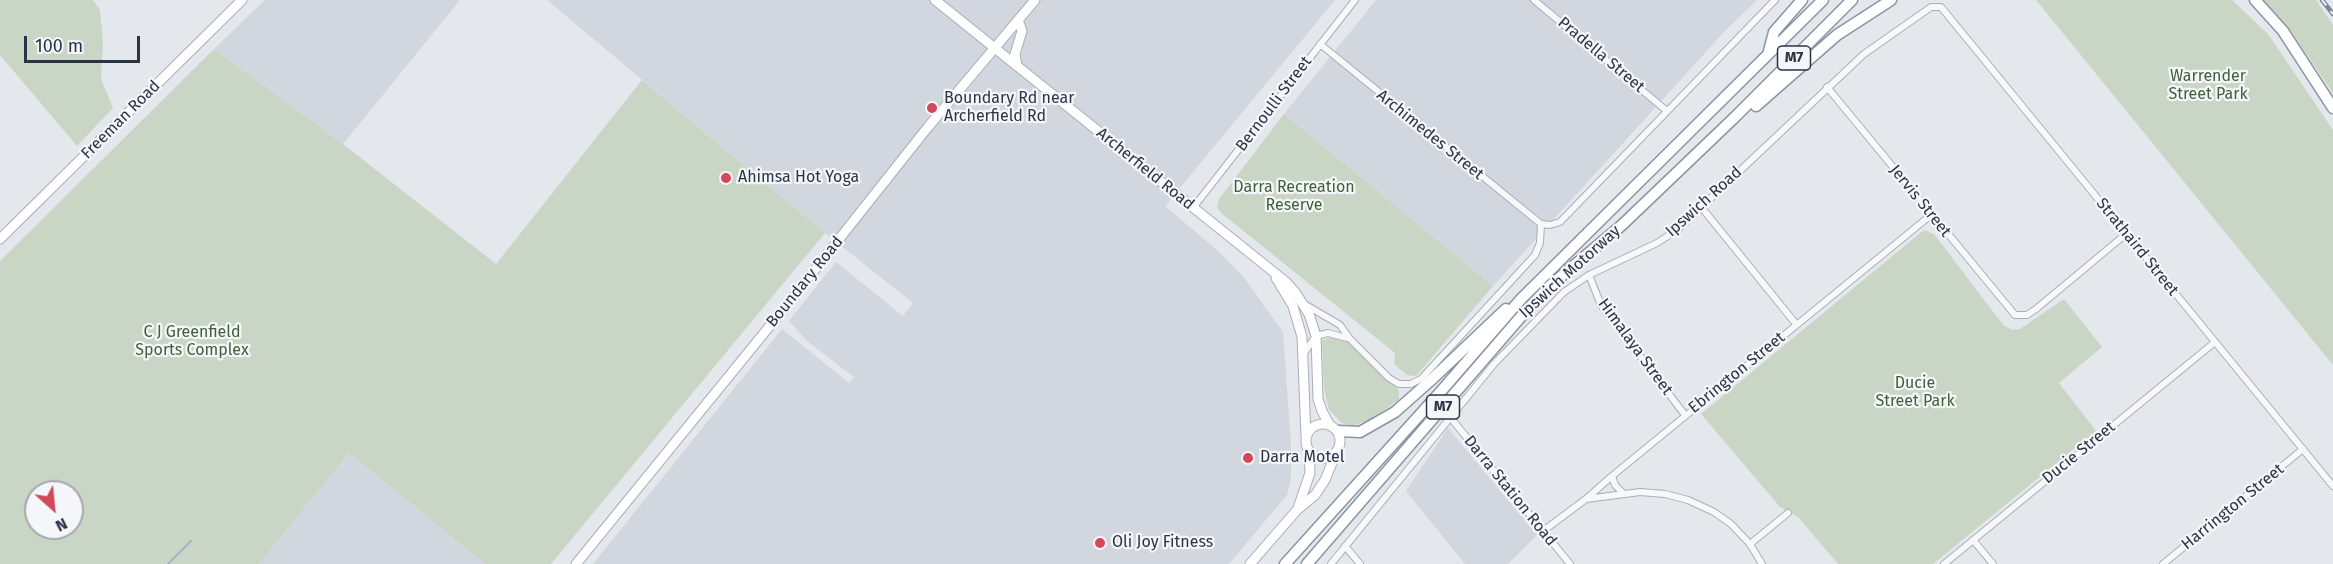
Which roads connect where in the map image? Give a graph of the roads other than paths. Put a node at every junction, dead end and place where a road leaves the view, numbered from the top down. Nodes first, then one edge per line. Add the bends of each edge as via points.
1 (242, 0) edge
2 (935, 0) edge
3 (1035, 0) edge
4 (1354, 0) edge
5 (1534, 0) edge
6 (1775, 0) edge
7 (1802, 0) edge
8 (1823, 0) edge
9 (1852, 0) edge
10 (1891, 0) edge
11 (2255, 0) edge
12 (1941, 7) joint
13 (1017, 20) junction
14 (1320, 44) junction
15 (993, 48) junction
16 (1768, 54) junction
17 (1017, 66) junction
18 (1827, 87) junction
19 (2333, 108) edge
20 (1667, 111) junction
21 (1735, 117) junction
22 (1193, 208) junction
23 (1702, 208) junction
24 (1931, 215) junction
25 (1540, 224) junction
26 (2126, 234) junction
27 (0, 239) edge
28 (1271, 271) junction
29 (1589, 275) junction
30 (1521, 298) junction
31 (1303, 302) junction
32 (1796, 324) junction
33 (1316, 336) junction
34 (1350, 339) junction
35 (2215, 342) junction
36 (1304, 353) junction
37 (1685, 415) junction
38 (1450, 417) junction
39 (1334, 428) junction
40 (1306, 436) junction
41 (2303, 449) junction
42 (1309, 452) junction
43 (1336, 453) junction
44 (1612, 476) junction
45 (2333, 486) edge
46 (1623, 494) junction
47 (1586, 499) junction
48 (1297, 510) junction
49 (1788, 513) dead end
50 (1543, 531) junction
51 (1973, 540) junction
52 (1750, 544) junction
53 (1345, 546) junction
54 (2171, 561) edge
55 (576, 564) edge
56 (1250, 564) edge
57 (1285, 564) edge
58 (1307, 564) edge
59 (1330, 564) edge
60 (1360, 564) edge
61 (1570, 564) edge
62 (1762, 564) edge
63 (1944, 564) edge
64 (1993, 564) edge
65 (2163, 564) edge

1 - 27 street, Freeman Road
2 - 15 street, Archerfield Road
3 - 13 street, Boundary Road
4 - 14 street, Bernoulli Street
5 - 20 street, Pradella Street
6 - 20 street
7 - 16 highway via 1774,32
8 - 16 highway, Ipswich Motorway / M7
9 - 21 highway, Ipswich Motorway / M7
10 - 21 highway via 1837,35 1748,114
11 - 19 highway via 2283,31
12 - 18 street, Ipswich Road via 1930,7 1886,37
12 - 26 street, Strathaird Street
13 - 15 street, Boundary Road
13 - 17 street via 1022,31 1015,54
14 - 22 street, Bernoulli Street
14 - 25 street, Archimedes Street
15 - 17 street, Archerfield Road
15 - 55 street, Boundary Road
16 - 30 highway, Ipswich Motorway / M7
17 - 22 street, Archerfield Road
18 - 23 street, Ipswich Road
18 - 24 street, Jervis Street
20 - 25 street via 1560,222
21 - 58 highway, Ipswich Motorway / M7 via 1525,312
22 - 28 street, Archerfield Road
23 - 29 street, Ipswich Road via 1657,243
23 - 32 street
24 - 26 street, Jervis Street via 2015,315 2027,315 2036,309
24 - 32 street, Ebrington Street
25 - 34 street via 1540,243 1535,255 1421,379 1399,384
26 - 35 street, Strathaird Street
28 - 31 street, Archerfield Road
28 - 36 street, Archerfield Road via 1293,306
29 - 37 street, Himalaya Street via 1601,305
29 - 38 street, Ipswich Road via 1564,292 1515,341
30 - 39 highway via 1503,310 1395,412 1360,432
30 - 57 highway, Ipswich Motorway / M7
31 - 33 street, Archerfield Road
31 - 34 street via 1340,325
32 - 37 street, Ebrington Street
33 - 34 street via 1340,334
33 - 36 street
33 - 39 street, Archerfield Road via 1318,399
35 - 41 street, Strathaird Street
35 - 51 street, Ducie Street
36 - 40 street, Archerfield Road
37 - 44 street, Ebrington Street
38 - 50 street, Darra Station Road
38 - 53 street, Ipswich Road
39 - 40 street via 1318,424
39 - 43 street via 1341,443
40 - 42 street
41 - 45 street, Strathaird Street
41 - 54 street, Harrington Street
42 - 43 street via 1325,458
42 - 48 street via 1310,473
43 - 48 street via 1315,495
44 - 46 street
44 - 47 street, Ebrington Street
46 - 47 street
46 - 52 street via 1665,494 1689,500 1731,524
47 - 50 street, Ebrington Street
48 - 56 street
49 - 52 street
50 - 61 street, Darra Station Road
51 - 63 street, Ducie Street
51 - 64 street
52 - 62 street
53 - 59 street, Ipswich Road
53 - 60 street
54 - 65 street, Harrington Street

